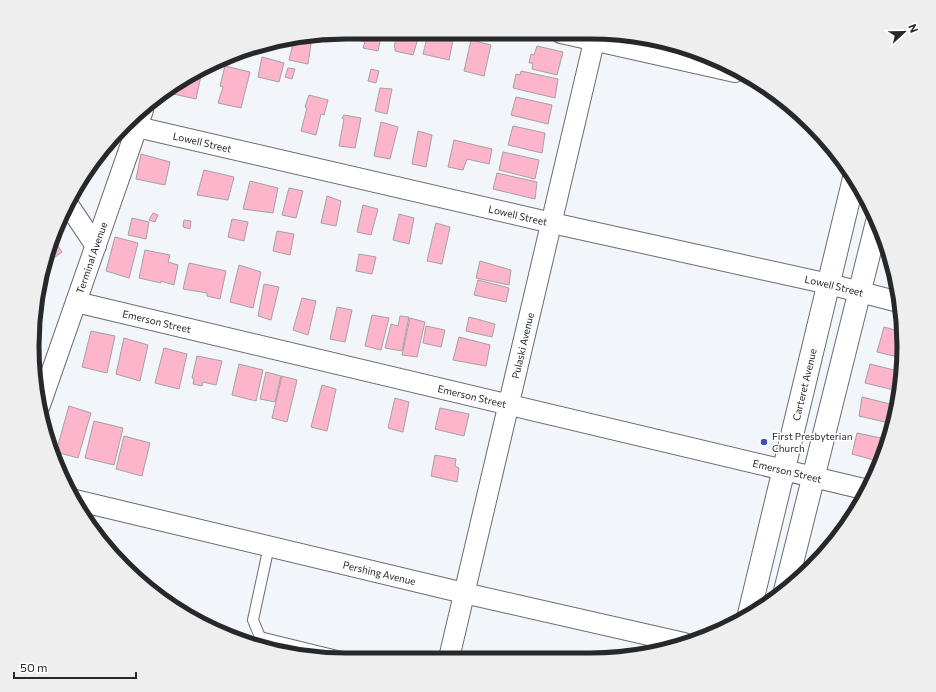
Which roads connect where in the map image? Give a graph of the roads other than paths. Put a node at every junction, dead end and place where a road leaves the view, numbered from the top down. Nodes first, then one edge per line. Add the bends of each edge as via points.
1 (595, 39) edge
2 (612, 40) edge
3 (720, 68) edge
4 (140, 118) edge
5 (140, 119) edge
6 (852, 186) edge
7 (71, 209) edge
8 (552, 223) junction
9 (875, 231) edge
10 (96, 246) junction
11 (829, 284) junction
12 (860, 292) junction
13 (893, 301) edge
14 (76, 302) junction
15 (43, 395) edge
16 (509, 405) junction
17 (784, 471) junction
18 (814, 477) junction
19 (862, 488) edge
20 (81, 501) edge
21 (269, 546) junction
22 (788, 581) edge
23 (464, 593) junction
24 (751, 608) edge
25 (675, 641) edge
26 (318, 651) edge
27 (450, 653) edge

1 - 8 street, Pulaski Avenue
2 - 3 street
4 - 8 street, Lowell Street
5 - 10 street, Terminal Avenue
6 - 11 street, Carteret Avenue
7 - 10 street
8 - 11 street, Lowell Street
8 - 16 street, Pulaski Avenue
9 - 12 street
10 - 14 street, Terminal Avenue
11 - 12 street, Lowell Street
11 - 17 street, Carteret Avenue
12 - 13 street, Lowell Street
12 - 18 street
14 - 15 street, Terminal Avenue
14 - 16 street, Emerson Street
16 - 17 street, Emerson Street
16 - 23 street, Pulaski Avenue
17 - 18 street, Emerson Street
17 - 24 street, Carteret Avenue
18 - 19 street, Emerson Street
18 - 22 street
20 - 21 street, Pershing Avenue
21 - 23 street, Pershing Avenue
21 - 26 lane via 253,620 260,637
23 - 25 street, Pershing Avenue
23 - 27 street, Pulaski Avenue

